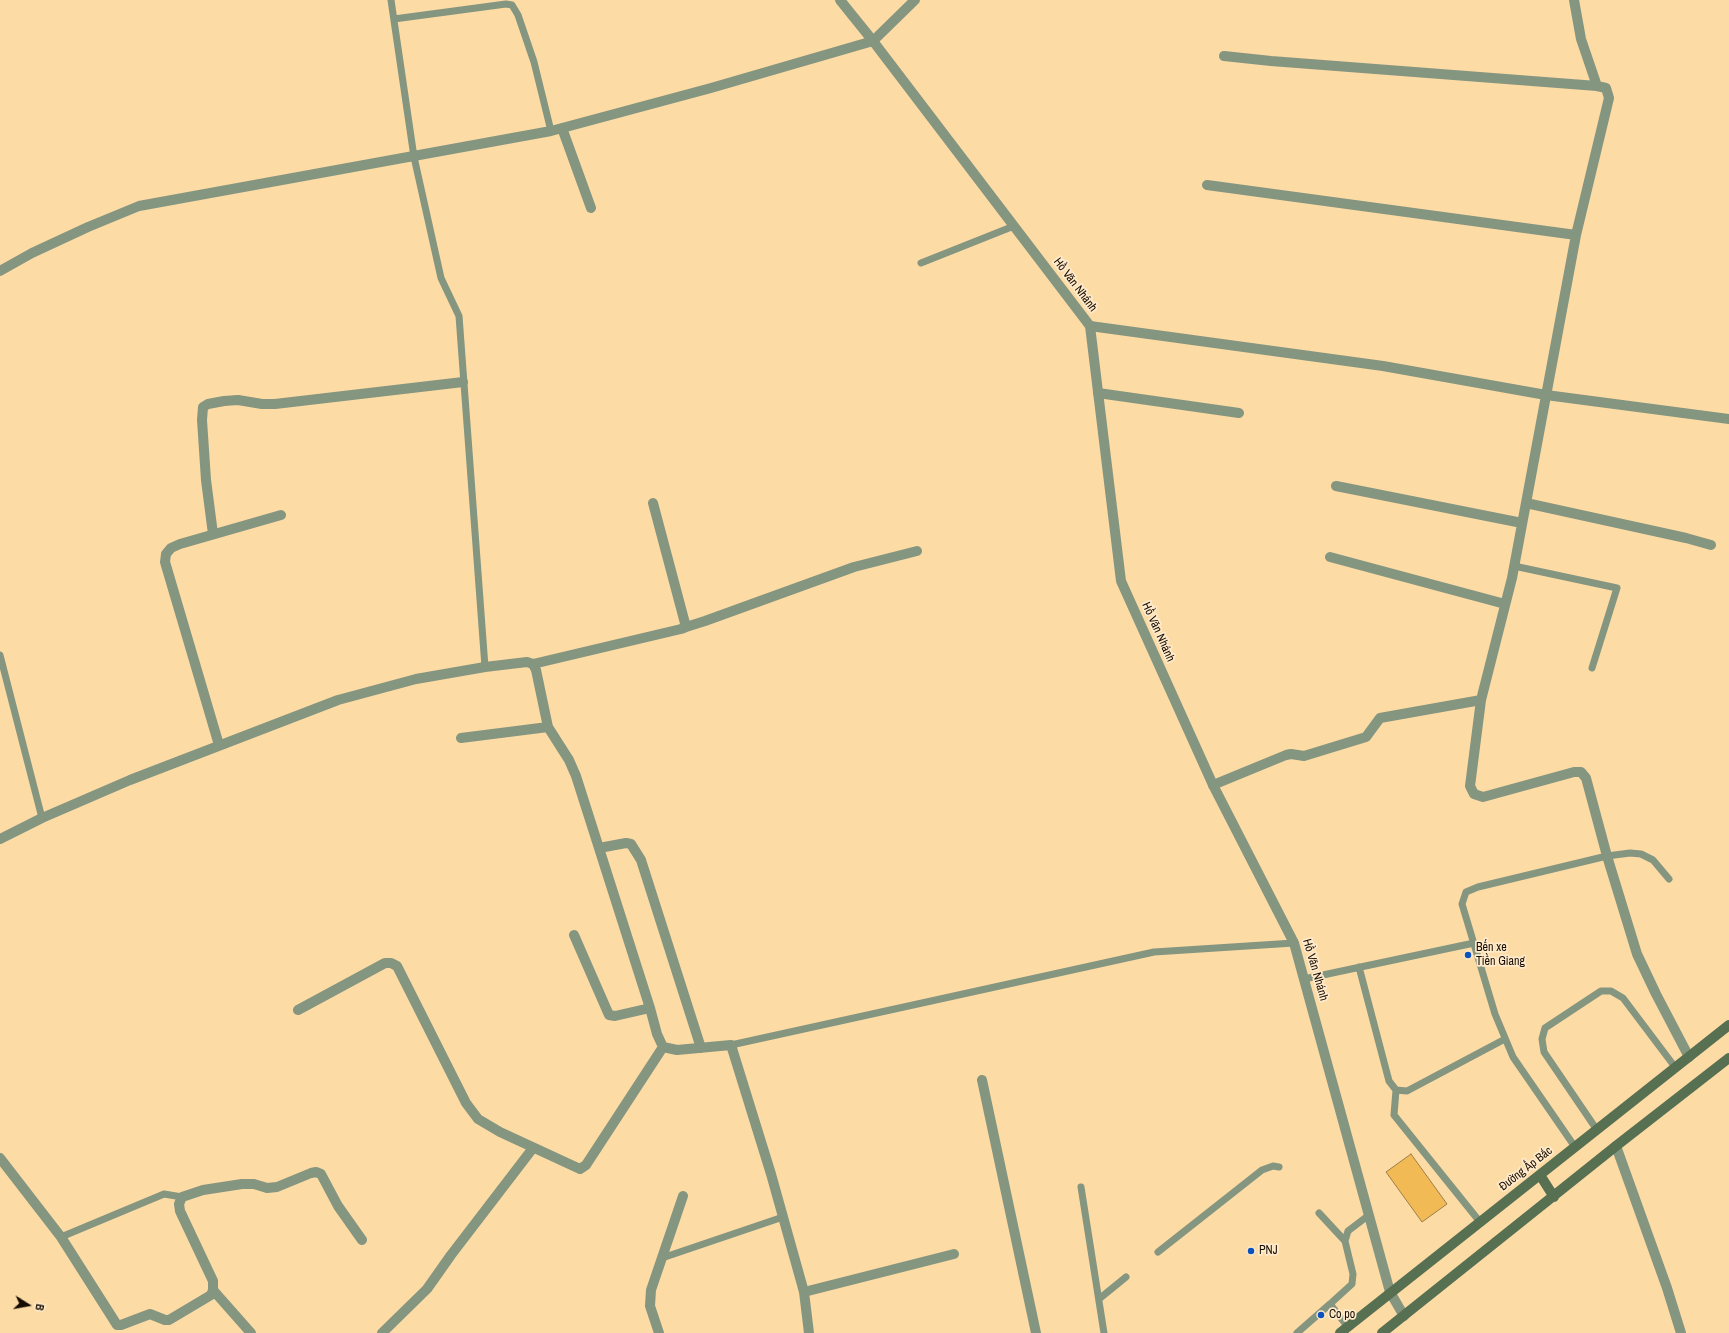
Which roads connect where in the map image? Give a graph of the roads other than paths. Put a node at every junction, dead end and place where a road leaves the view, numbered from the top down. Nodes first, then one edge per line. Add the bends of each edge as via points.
1 (391, 0) edge
2 (840, 0) edge
3 (915, 0) edge
4 (1574, 0) edge
5 (394, 19) junction
6 (873, 41) junction
7 (1224, 56) dead end
8 (1597, 86) junction
9 (562, 128) junction
10 (551, 131) junction
11 (414, 158) junction
12 (1207, 185) dead end
13 (591, 208) dead end
14 (1014, 226) junction
15 (1576, 235) junction
16 (921, 263) dead end
17 (0, 271) edge
18 (1090, 326) junction
19 (463, 382) junction
20 (1098, 393) junction
21 (1546, 395) junction
22 (1239, 413) dead end
23 (1729, 419) edge
24 (1336, 486) dead end
25 (653, 503) dead end
26 (1526, 503) junction
27 (281, 515) dead end
28 (1522, 523) junction
29 (213, 534) junction
30 (1711, 545) dead end
31 (916, 551) dead end
32 (1330, 558) dead end
33 (1514, 566) junction
34 (1505, 604) junction
35 (686, 627) junction
36 (0, 655) edge
37 (533, 664) junction
38 (485, 667) junction
39 (1592, 668) dead end
40 (1481, 700) junction
41 (548, 727) junction
42 (461, 738) dead end
43 (219, 745) junction
44 (1213, 785) junction
45 (42, 818) junction
46 (0, 839) edge
47 (599, 848) junction
48 (1607, 856) junction
49 (1669, 879) dead end
50 (574, 935) dead end
51 (1294, 943) junction
52 (1474, 943) junction
53 (1359, 967) junction
54 (1304, 979) junction
55 (650, 1008) junction
56 (298, 1010) dead end
57 (1729, 1025) edge
58 (1505, 1039) junction
59 (731, 1045) junction
60 (663, 1046) junction
61 (701, 1048) junction
62 (1689, 1057) junction
63 (1729, 1058) edge
64 (1675, 1067) junction
65 (982, 1080) dead end
66 (1396, 1090) junction
67 (1597, 1130) junction
68 (1616, 1146) junction
69 (1575, 1147) junction
70 (534, 1148) junction
71 (0, 1158) edge
72 (1279, 1167) dead end
73 (1540, 1175) junction
74 (1081, 1186) dead end
75 (682, 1196) dead end
76 (182, 1197) junction
77 (1554, 1197) junction
78 (1319, 1213) dead end
79 (1369, 1215) junction
80 (783, 1217) junction
81 (1480, 1222) junction
82 (61, 1237) junction
83 (362, 1240) dead end
84 (1345, 1241) junction
85 (1158, 1252) dead end
86 (954, 1254) dead end
87 (662, 1258) junction
88 (1126, 1277) dead end
89 (213, 1290) junction
90 (804, 1292) junction
91 (1390, 1292) junction
92 (1099, 1299) junction
93 (1330, 1304) junction
94 (1404, 1316) junction
95 (1344, 1330) edge
96 (1386, 1332) edge
97 (251, 1333) edge
98 (382, 1333) edge
99 (659, 1333) edge
100 (809, 1333) edge
101 (1036, 1333) edge
102 (1104, 1333) edge
103 (1297, 1333) edge
104 (1681, 1333) edge

1 - 5 lane
2 - 6 street, Hồ Văn Nhánh
3 - 6 street
4 - 8 street via 1581,39
5 - 10 lane via 512,5 534,62
5 - 11 lane
6 - 9 street
6 - 14 street, Hồ Văn Nhánh
7 - 8 street
8 - 15 street via 1606,88 1609,98
9 - 10 street
9 - 13 street
10 - 11 street
11 - 17 street via 139,206 32,253
11 - 19 lane via 441,278 459,316
12 - 15 street
14 - 16 lane
14 - 18 street, Hồ Văn Nhánh
15 - 21 street
18 - 20 street, Hồ Văn Nhánh
18 - 21 street via 1384,366
19 - 29 street via 275,404 224,401 203,407 206,480
19 - 38 lane
20 - 22 street
20 - 44 street, Hồ Văn Nhánh via 1121,581
21 - 23 street
21 - 26 street
24 - 28 street
25 - 35 street
26 - 28 street
26 - 30 street
27 - 29 street
28 - 33 street
29 - 43 street via 171,548 166,554 165,562
31 - 35 street via 854,567
32 - 34 street
33 - 34 street
33 - 39 lane via 1617,588
34 - 40 street
35 - 37 street
36 - 45 lane
37 - 38 street via 527,662
37 - 41 street
38 - 43 street via 416,679 338,700
40 - 44 street via 1380,718 1366,737 1304,756 1286,755
40 - 48 street via 1470,786 1474,794 1483,797 1581,772 1586,778
41 - 42 street
41 - 47 street via 572,765
43 - 45 street
44 - 51 street, Hồ Văn Nhánh
45 - 46 street
47 - 55 street
47 - 61 street via 631,844 641,860
48 - 49 lane via 1641,854 1653,860
48 - 52 lane via 1466,892 1462,904
48 - 62 street via 1638,954
50 - 55 street via 609,1016
51 - 54 street, Hồ Văn Nhánh
51 - 59 lane via 1154,952
52 - 53 lane
52 - 58 lane
53 - 54 lane
53 - 66 lane via 1389,1081
54 - 79 street, Hồ Văn Nhánh
55 - 60 street
56 - 70 street via 384,963 397,966 466,1103 478,1120
57 - 62 main road, Đường Ấp Bắc
58 - 66 lane via 1406,1090
58 - 69 lane via 1513,1057
59 - 61 street
59 - 80 street
60 - 61 street via 677,1050
60 - 70 street via 586,1166 580,1170
62 - 64 main road, Đường Ấp Bắc
63 - 68 main road
64 - 67 main road, Đường Ấp Bắc
64 - 67 lane via 1622,998 1611,991 1601,991 1545,1028 1542,1039 1544,1052
65 - 101 street
66 - 81 lane via 1394,1115
67 - 69 main road, Đường Ấp Bắc
68 - 77 main road
68 - 104 street
69 - 73 main road, Đường Ấp Bắc
70 - 98 street via 427,1289
71 - 82 street
72 - 85 lane via 1273,1166 1262,1170
73 - 77 main road
73 - 81 main road, Đường Ấp Bắc
74 - 92 lane
75 - 87 street
76 - 82 lane via 164,1194
76 - 83 street via 203,1190 242,1184 277,1187 316,1172 321,1174 338,1206
76 - 89 street via 180,1211 213,1281
77 - 94 main road
78 - 84 lane
79 - 84 lane via 1348,1231
79 - 91 street, Hồ Văn Nhánh
80 - 87 lane
80 - 90 street
81 - 91 main road, Đường Ấp Bắc
82 - 89 street via 117,1324 121,1325 150,1314 169,1320 210,1295
84 - 93 lane via 1353,1274 1352,1284
86 - 90 street
87 - 99 street via 651,1290 650,1306
88 - 92 lane
89 - 97 street
90 - 100 street
91 - 94 street, Hồ Văn Nhánh
91 - 95 main road, Đường Ấp Bắc
92 - 102 lane
93 - 95 lane
93 - 103 lane
94 - 96 main road

